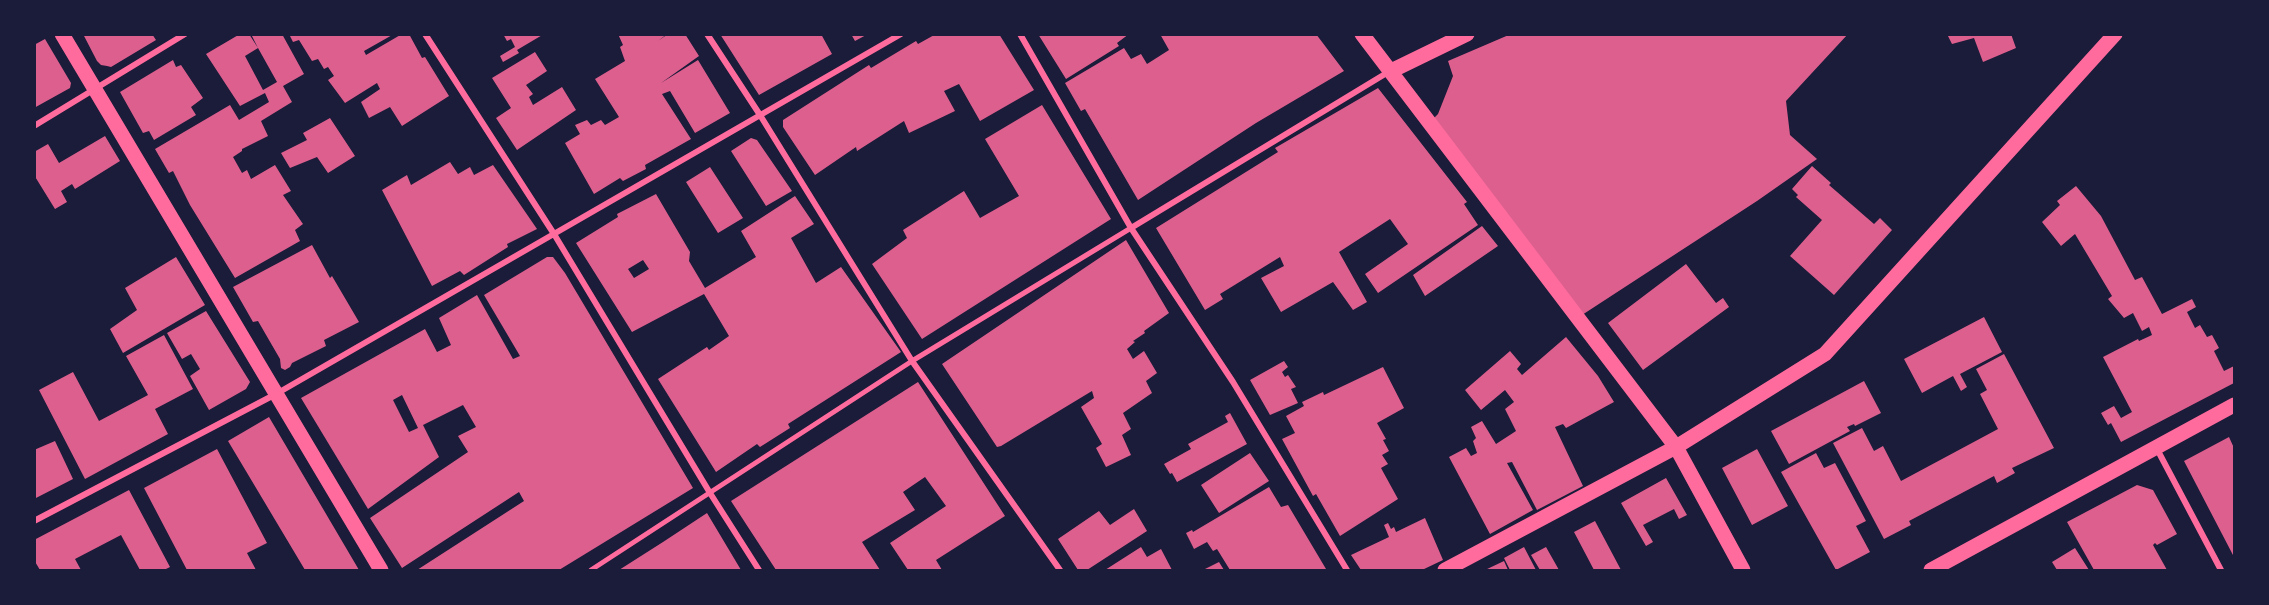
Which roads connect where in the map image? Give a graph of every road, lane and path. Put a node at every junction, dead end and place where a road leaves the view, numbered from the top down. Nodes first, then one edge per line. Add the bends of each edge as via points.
1 (62, 34) edge
2 (185, 34) edge
3 (425, 34) edge
4 (707, 34) edge
5 (901, 34) edge
6 (1020, 34) edge
7 (1362, 34) edge
8 (1467, 34) edge
9 (2115, 34) edge
10 (1391, 71) junction
11 (94, 90) junction
12 (760, 115) junction
13 (34, 126) edge
14 (1131, 228) junction
15 (554, 234) junction
16 (912, 361) junction
17 (276, 394) junction
18 (2235, 405) edge
19 (1676, 447) junction
20 (2156, 448) junction
21 (710, 493) junction
22 (34, 521) edge
23 (381, 570) edge
24 (591, 570) edge
25 (759, 570) edge
26 (1060, 570) edge
27 (1347, 570) edge
28 (1445, 570) edge
29 (1743, 570) edge
30 (1932, 570) edge
31 (2221, 570) edge

1 - 11 main road
2 - 11 street
3 - 15 street
4 - 12 street
5 - 12 street
6 - 14 street
7 - 10 main road
8 - 10 main road
9 - 19 main road via 1825,354
10 - 14 street
10 - 19 main road
11 - 13 street
11 - 17 main road
12 - 15 street
12 - 16 street
14 - 16 street
14 - 27 street via 1233,382
15 - 17 street
15 - 21 street
16 - 21 street
16 - 26 street
17 - 22 street
17 - 23 main road
18 - 20 main road
19 - 28 main road
19 - 29 main road
20 - 30 main road
20 - 31 street
21 - 24 street
21 - 25 street

